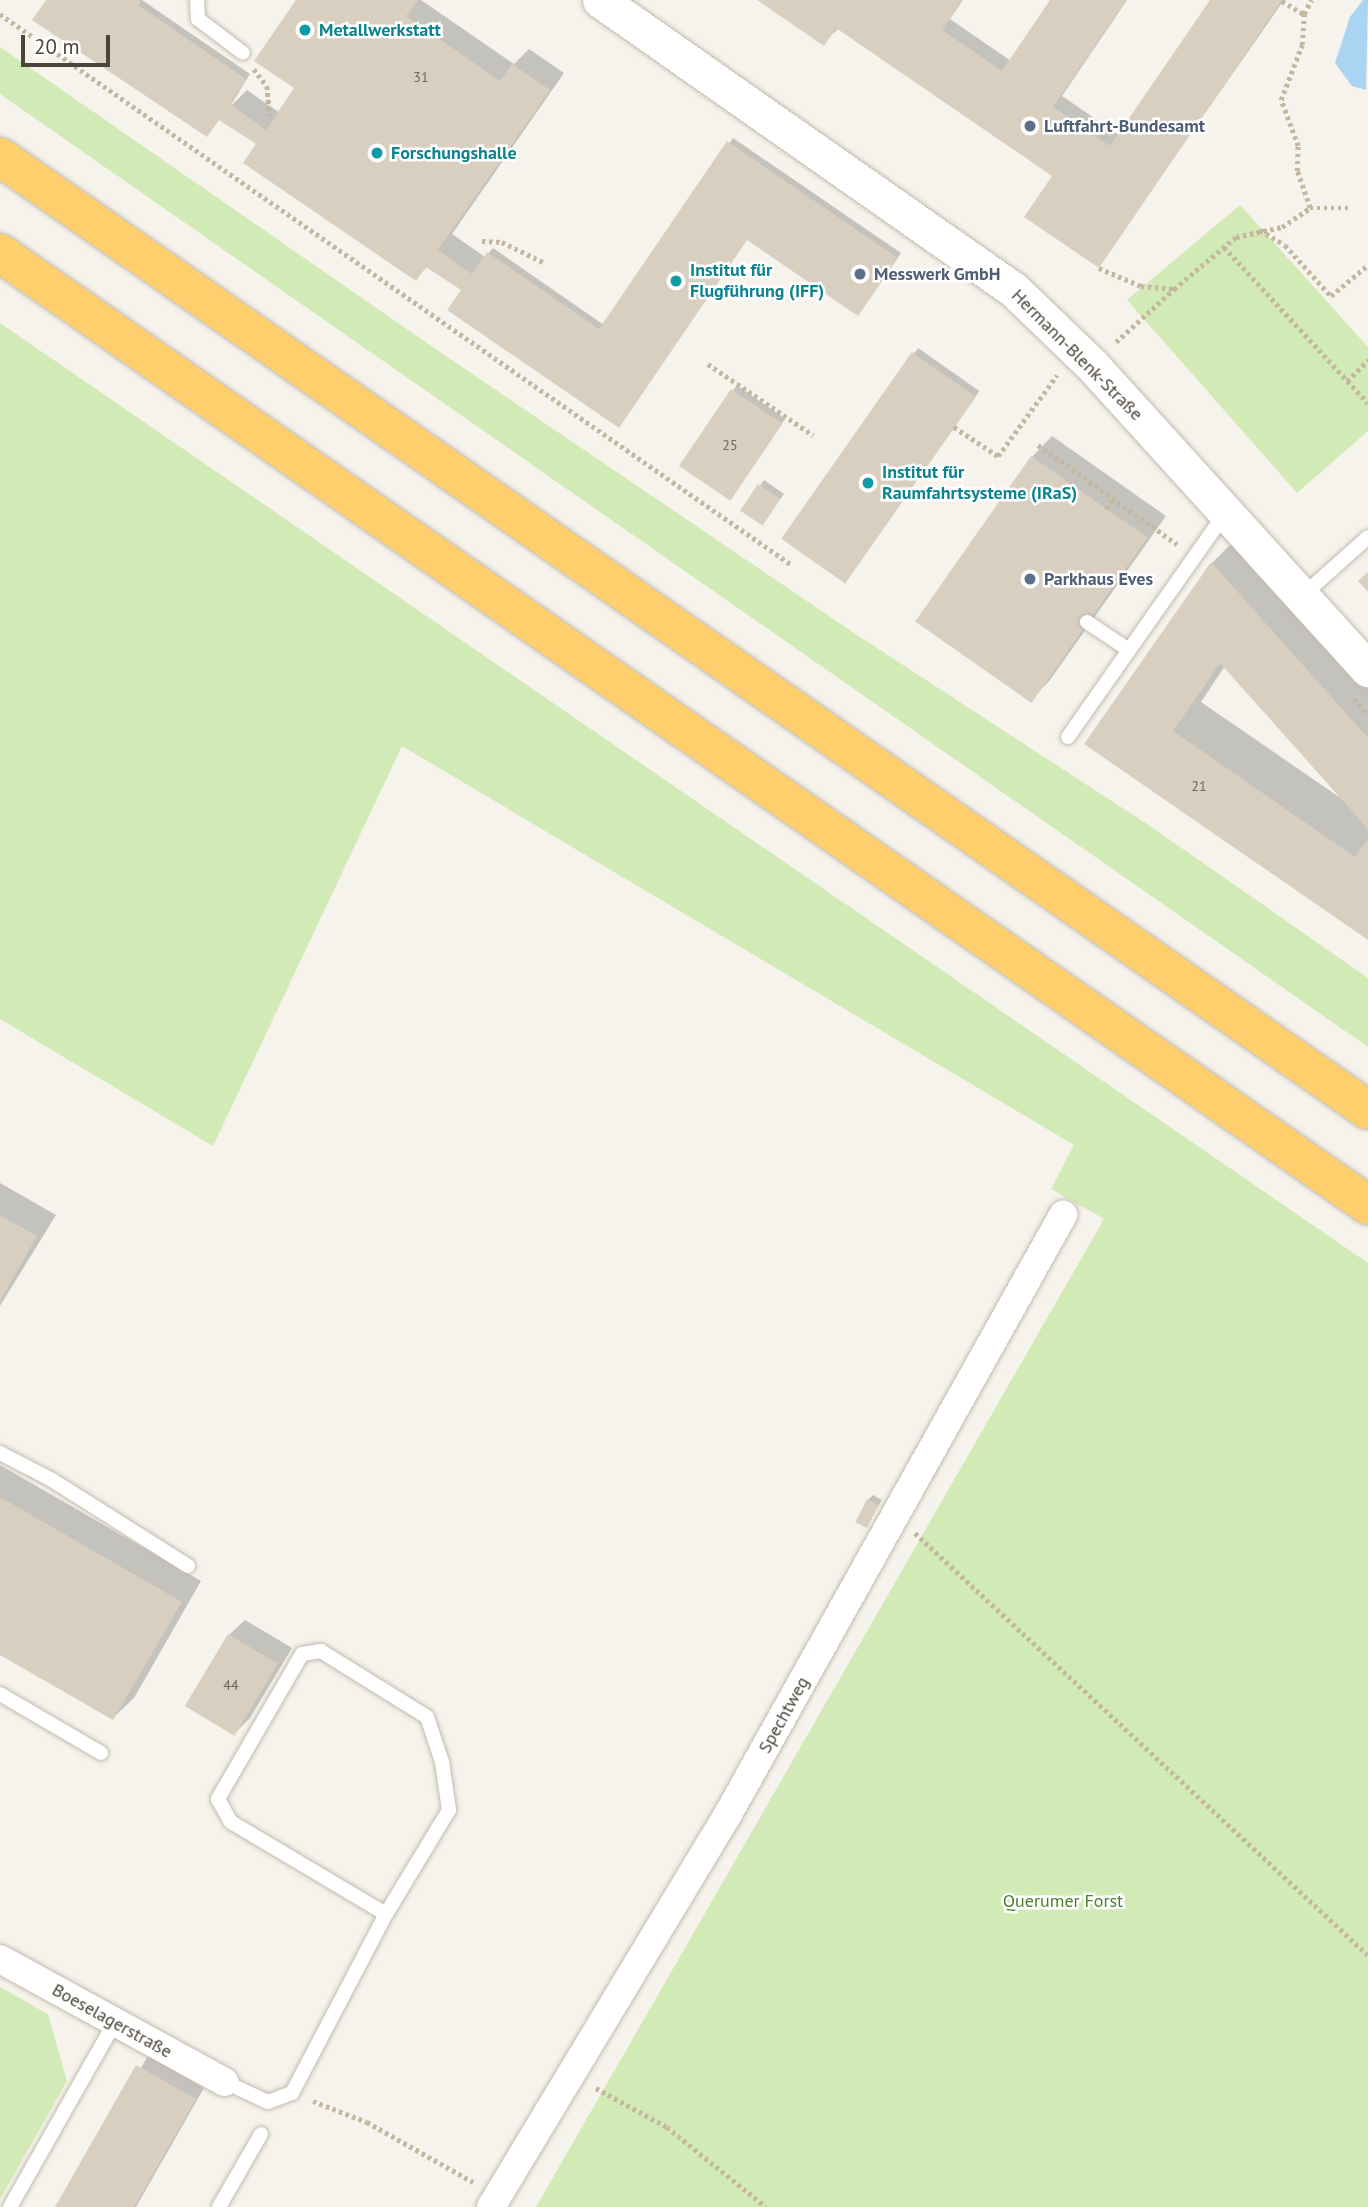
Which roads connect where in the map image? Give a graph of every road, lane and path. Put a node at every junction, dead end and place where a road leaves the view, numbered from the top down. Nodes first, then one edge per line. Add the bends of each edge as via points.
1 (197, 0) edge
2 (600, 0) edge
3 (1311, 0) edge
4 (1282, 1) edge
5 (0, 14) edge
6 (1304, 14) junction
7 (243, 53) joint
8 (270, 117) dead end
9 (0, 157) edge
10 (1310, 208) junction
11 (1348, 208) dead end
12 (1259, 229) junction
13 (482, 241) dead end
14 (1224, 247) junction
15 (0, 253) edge
16 (543, 262) dead end
17 (1368, 265) edge
18 (1099, 268) dead end
19 (1174, 289) junction
20 (1368, 360) edge
21 (708, 364) dead end
22 (1049, 365) dead end
23 (1077, 372) junction
24 (1058, 374) junction
25 (1347, 381) junction
26 (1368, 403) edge
27 (954, 427) dead end
28 (813, 435) dead end
29 (1038, 444) dead end
30 (1113, 498) junction
31 (1106, 509) dead end
32 (1226, 513) junction
33 (1368, 537) edge
34 (1194, 557) junction
35 (792, 565) dead end
36 (1302, 596) junction
37 (1087, 622) dead end
38 (1129, 650) junction
39 (1359, 681) edge
40 (1368, 715) edge
41 (1068, 737) dead end
42 (1368, 1110) edge
43 (1368, 1205) edge
44 (1063, 1215) dead end
45 (0, 1453) edge
46 (896, 1515) junction
47 (188, 1566) dead end
48 (0, 1695) edge
49 (101, 1752) dead end
50 (386, 1914) junction
51 (1368, 1955) edge
52 (0, 1959) edge
53 (115, 2022) junction
54 (574, 2076) junction
55 (225, 2082) joint
56 (292, 2093) junction
57 (261, 2134) dead end
58 (495, 2201) edge
59 (10, 2207) edge
60 (219, 2207) edge
61 (766, 2207) edge

1 - 7 lane via 198,19
2 - 23 street, Hermann-Blenk-Straße via 980,263 1048,320
3 - 6 path
4 - 6 path
5 - 35 path
6 - 10 path via 1302,45 1281,100 1298,146 1297,171
7 - 8 path via 267,86
9 - 42 highway
10 - 11 path
10 - 12 path via 1282,228
12 - 14 path
12 - 17 path via 1286,245 1331,296
13 - 16 path via 502,242
14 - 19 path
14 - 25 path
15 - 43 highway
18 - 19 path via 1141,286
19 - 23 path
20 - 25 path
21 - 28 path
22 - 24 path
23 - 24 path
23 - 32 street, Hermann-Blenk-Straße
24 - 27 path via 998,456
25 - 26 path
29 - 30 path
30 - 31 path
30 - 34 path
32 - 34 lane
32 - 36 street, Hermann-Blenk-Straße
33 - 36 lane
34 - 38 lane
36 - 39 street, Hermann-Blenk-Straße
37 - 38 lane
38 - 41 lane
39 - 40 path
44 - 46 street, Spechtweg
45 - 47 lane via 52,1480
46 - 51 path
46 - 54 street, Spechtweg
48 - 49 lane
50 - 50 lane via 231,1822 218,1799 302,1654 321,1651 407,1701 427,1717 438,1751 449,1810
50 - 56 lane
52 - 53 street, Boeselagerstraße
53 - 55 street, Boeselagerstraße
53 - 59 lane
54 - 58 street, Spechtweg
54 - 61 path via 667,2127
55 - 56 lane via 268,2102
56 - 58 path via 367,2122
57 - 60 lane

